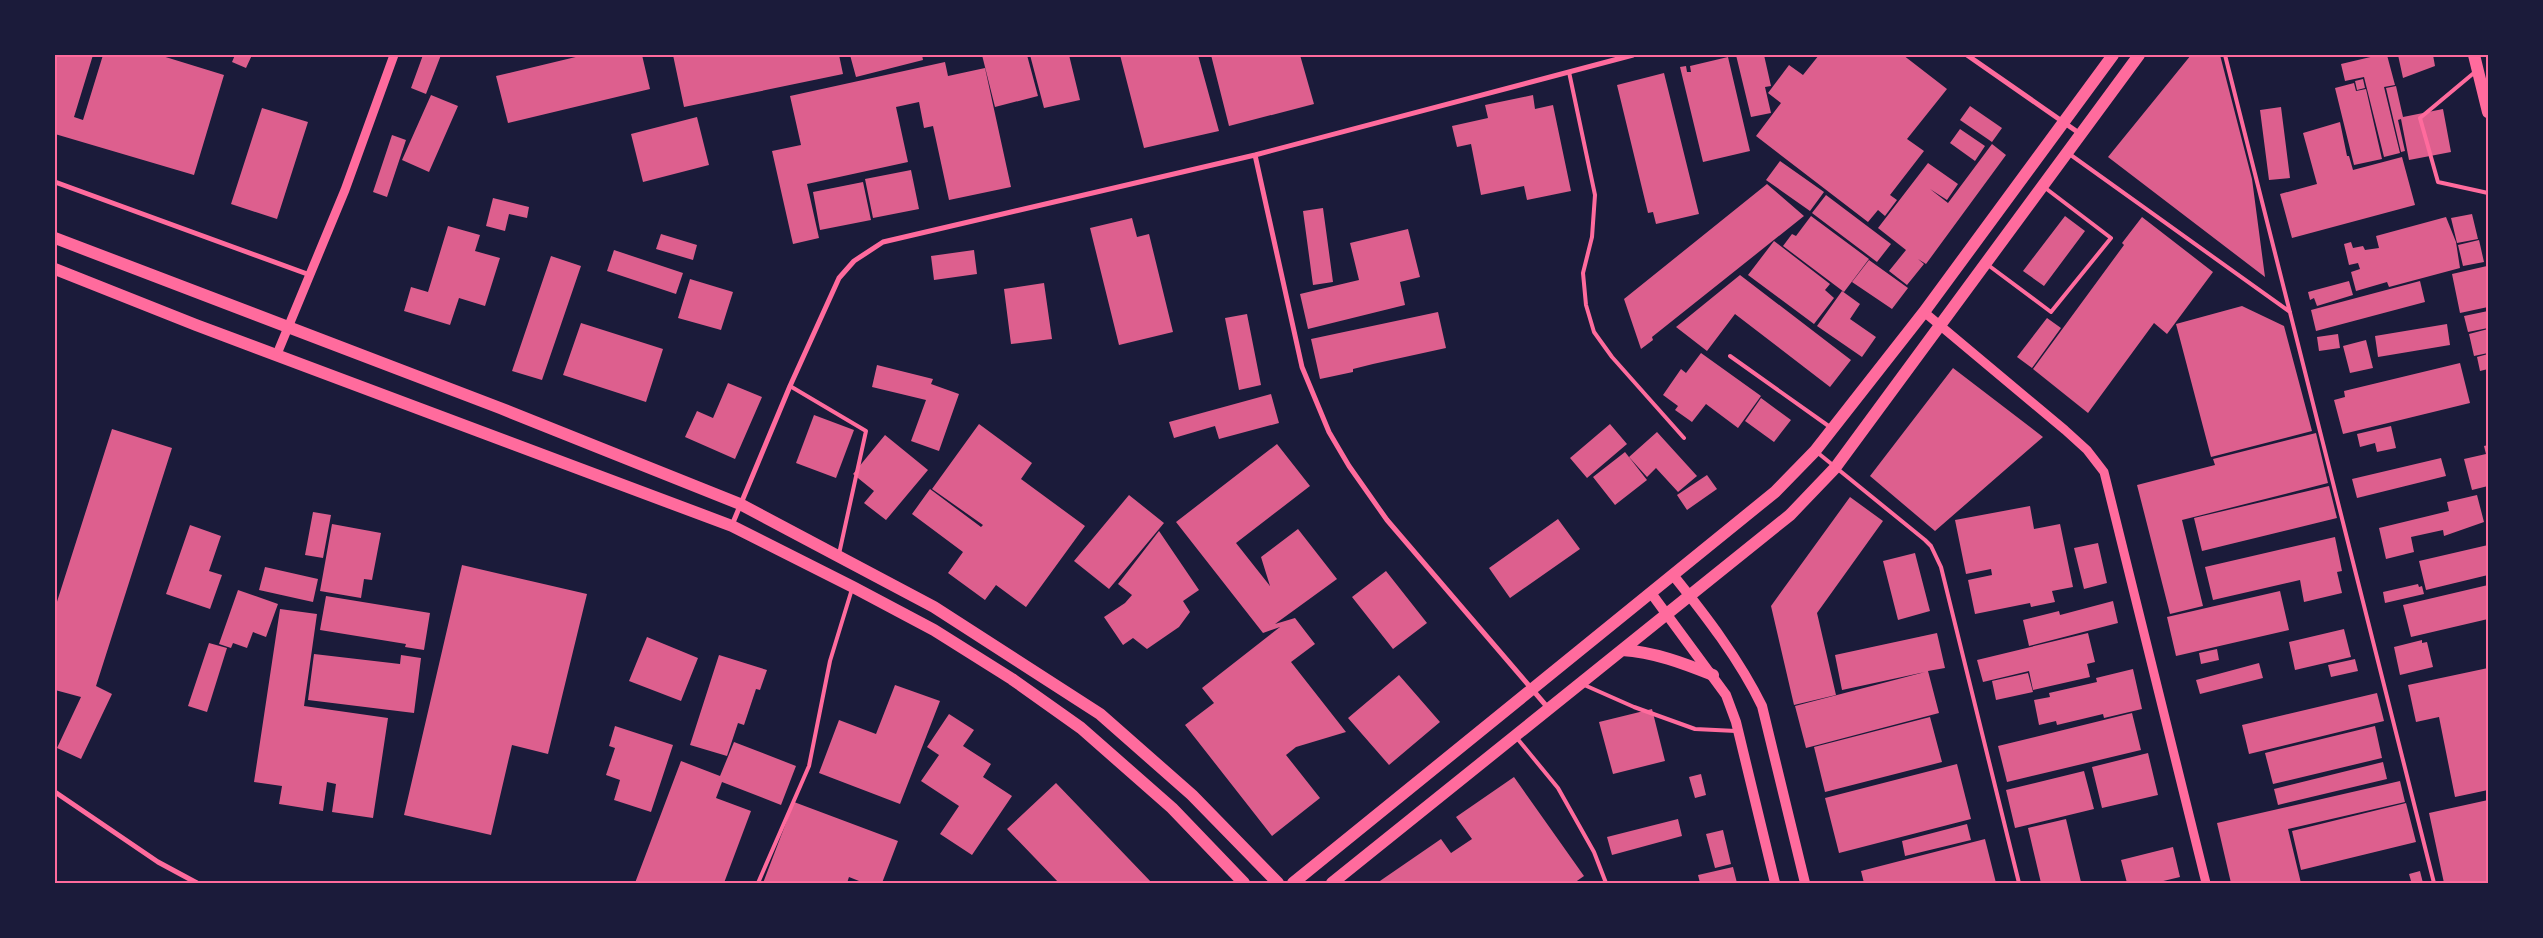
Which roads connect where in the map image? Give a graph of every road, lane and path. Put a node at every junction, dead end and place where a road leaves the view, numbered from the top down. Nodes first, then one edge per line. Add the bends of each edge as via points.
1 (394, 55) edge
2 (1633, 55) edge
3 (1967, 55) edge
4 (2112, 55) edge
5 (2139, 55) edge
6 (2225, 55) edge
7 (2474, 55) edge
8 (2478, 70) junction
9 (1569, 72) junction
10 (2488, 112) edge
11 (2063, 123) junction
12 (2080, 134) junction
13 (2066, 152) junction
14 (1255, 155) junction
15 (55, 182) edge
16 (2042, 186) junction
17 (2488, 192) edge
18 (55, 238) edge
19 (1986, 263) junction
20 (55, 269) edge
21 (310, 274) junction
22 (1924, 312) junction
23 (2290, 312) junction
24 (1940, 326) junction
25 (287, 329) junction
26 (277, 354) junction
27 (1730, 356) dead end
28 (790, 386) junction
29 (1832, 429) junction
30 (1684, 438) dead end
31 (1815, 451) junction
32 (1835, 468) junction
33 (740, 504) junction
34 (732, 526) junction
35 (838, 556) junction
36 (1673, 575) junction
37 (853, 587) junction
38 (1651, 593) junction
39 (1690, 596) junction
40 (1667, 613) junction
41 (1622, 650) junction
42 (1713, 675) junction
43 (1580, 683) junction
44 (1532, 689) junction
45 (1549, 709) junction
46 (1738, 731) junction
47 (1516, 735) junction
48 (55, 792) edge
49 (197, 883) edge
50 (758, 883) edge
51 (1244, 883) edge
52 (1278, 883) edge
53 (1293, 883) edge
54 (1332, 883) edge
55 (1606, 883) edge
56 (1775, 883) edge
57 (1805, 883) edge
58 (2019, 883) edge
59 (2206, 883) edge
60 (2434, 883) edge

1 - 21 street via 345,190
2 - 9 street
3 - 11 street
4 - 11 main road
5 - 12 main road
6 - 23 lane
7 - 8 main road
8 - 10 main road
8 - 17 lane via 2420,118 2438,182
9 - 14 street
9 - 30 lane via 1595,195 1592,237 1583,273 1586,305 1594,332
11 - 12 street
11 - 22 main road
12 - 13 main road
13 - 16 main road
13 - 23 lane
14 - 28 street via 883,242 854,261 839,278
14 - 44 street via 1302,367 1329,432 1348,466 1387,520
15 - 21 street
16 - 19 main road
16 - 19 lane via 2111,238 2051,312
18 - 25 main road
19 - 24 main road
20 - 26 main road
21 - 25 street
22 - 24 street
22 - 29 main road
23 - 60 lane
24 - 32 main road
24 - 59 street via 2087,450 2104,472
25 - 26 street
25 - 33 main road via 500,408
26 - 34 main road
27 - 29 lane
28 - 33 street
28 - 35 lane via 866,430
29 - 31 main road
31 - 32 lane
31 - 36 main road via 1775,492
32 - 39 main road via 1790,515
32 - 58 lane via 1925,540 1941,566
33 - 34 street
33 - 35 main road
34 - 37 main road
35 - 52 main road via 934,607 1100,714 1192,795
36 - 38 main road
36 - 39 main road
37 - 50 lane via 830,660 809,766
37 - 51 main road via 934,630 1081,728 1172,808
38 - 40 main road
38 - 44 main road
39 - 40 main road
39 - 57 main road via 1751,683 1762,706
40 - 41 main road
40 - 42 main road
41 - 42 main road via 1675,660
41 - 43 main road
42 - 46 main road via 1726,695
43 - 45 main road
43 - 46 lane via 1695,730
44 - 45 street
44 - 53 main road
45 - 47 main road
46 - 56 main road
47 - 54 main road
47 - 55 lane via 1558,788 1586,837
48 - 49 street via 158,862

